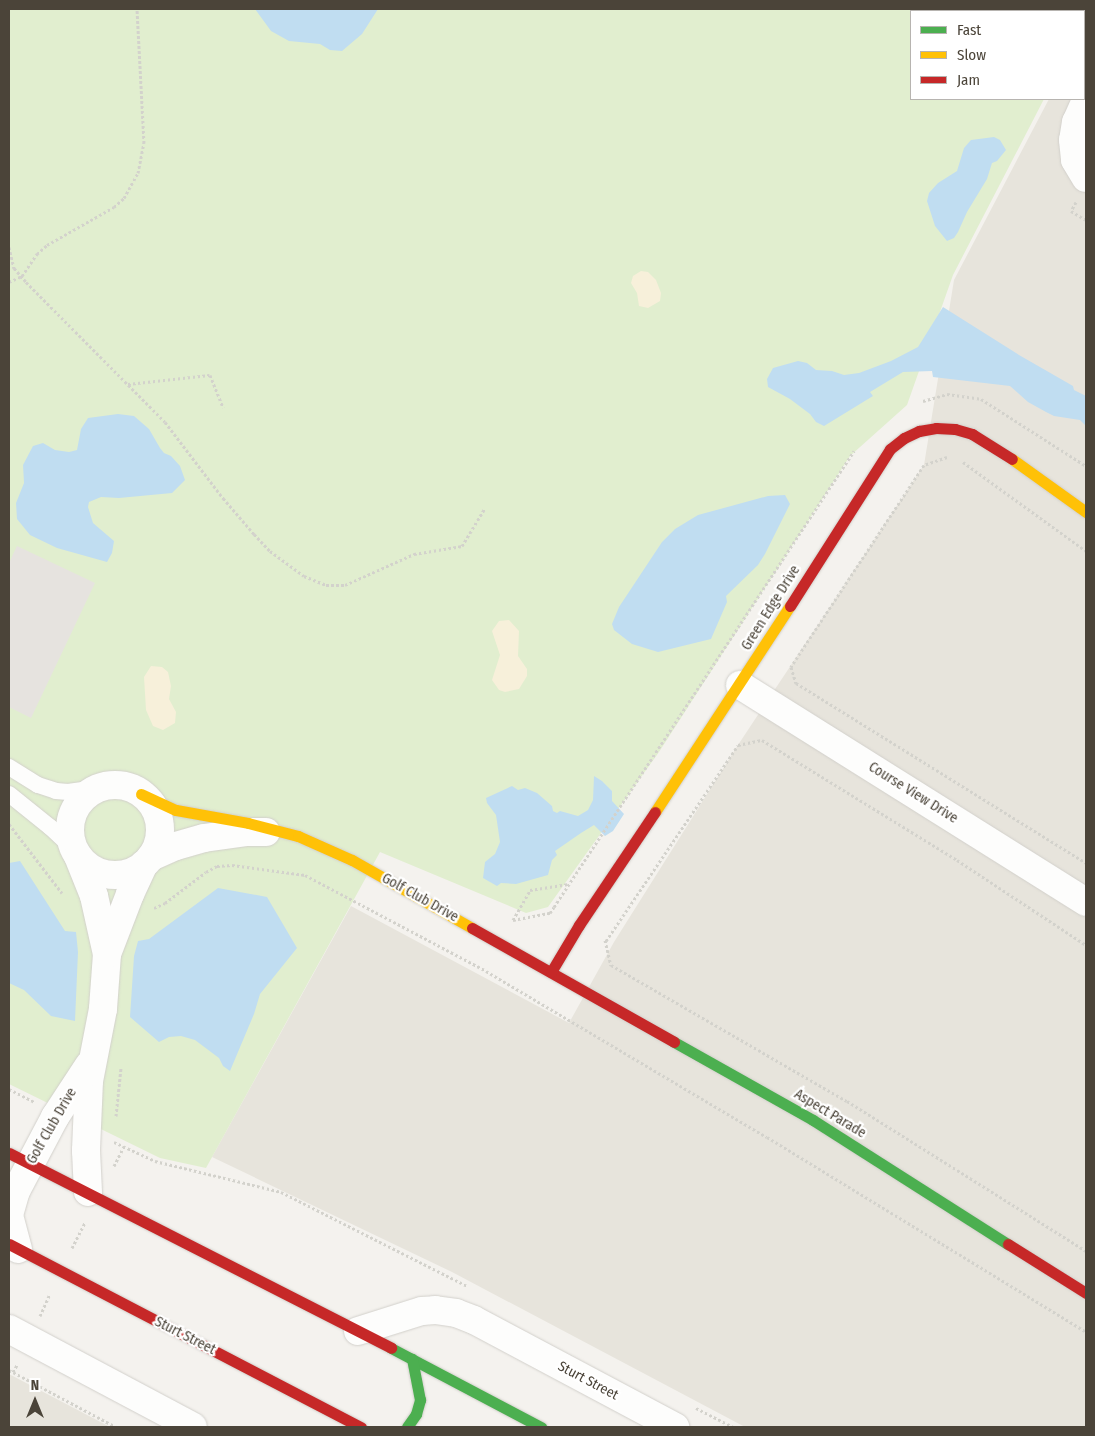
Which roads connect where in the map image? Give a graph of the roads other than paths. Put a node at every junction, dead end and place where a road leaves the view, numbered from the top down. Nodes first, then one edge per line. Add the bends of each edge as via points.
1 (1086, 100) edge
2 (1086, 178) edge
3 (1086, 512) edge
4 (740, 685) junction
5 (9, 767) edge
6 (103, 787) junction
7 (9, 794) edge
8 (141, 794) junction
9 (285, 833) junction
10 (77, 853) junction
11 (148, 861) junction
12 (1086, 902) edge
13 (107, 954) junction
14 (551, 972) junction
15 (91, 1062) junction
16 (20, 1158) edge
17 (93, 1195) junction
18 (14, 1247) edge
19 (1086, 1293) edge
20 (358, 1331) junction
21 (19, 1335) edge
22 (412, 1359) junction
23 (193, 1427) edge
24 (361, 1427) edge
25 (407, 1427) edge
26 (540, 1427) edge
27 (675, 1427) edge

1 - 2 street via 1076,122 1073,147
3 - 4 street, Green Edge Drive via 994,446 972,434 955,428 936,428 904,438 890,449
4 - 12 street, Course View Drive
4 - 14 street, Green Edge Drive
5 - 6 lane via 38,785 56,791
6 - 8 street via 127,787
6 - 10 street via 89,794 74,812 70,835
7 - 10 lane
8 - 9 street, Golf Club Drive via 176,810
8 - 11 street via 152,805 160,827 158,843
9 - 11 street, Golf Club Drive via 218,835 184,843
9 - 14 street, Golf Club Drive via 352,860
10 - 11 street via 90,868 105,874 122,875
10 - 13 street, Golf Club Drive via 94,896
11 - 13 street, Golf Club Drive via 130,894
13 - 15 street, Golf Club Drive via 101,1023
14 - 19 street, Aspect Parade via 813,1120
15 - 16 street, Golf Club Drive
15 - 17 street, Golf Club Drive via 86,1128
16 - 17 street
16 - 18 street, Golf Club Drive via 10,1206
17 - 20 street
18 - 24 street, Sturt Street
20 - 22 street
20 - 27 street, Sturt Street via 422,1311 456,1313
21 - 23 street
22 - 25 street via 420,1400
22 - 26 street

